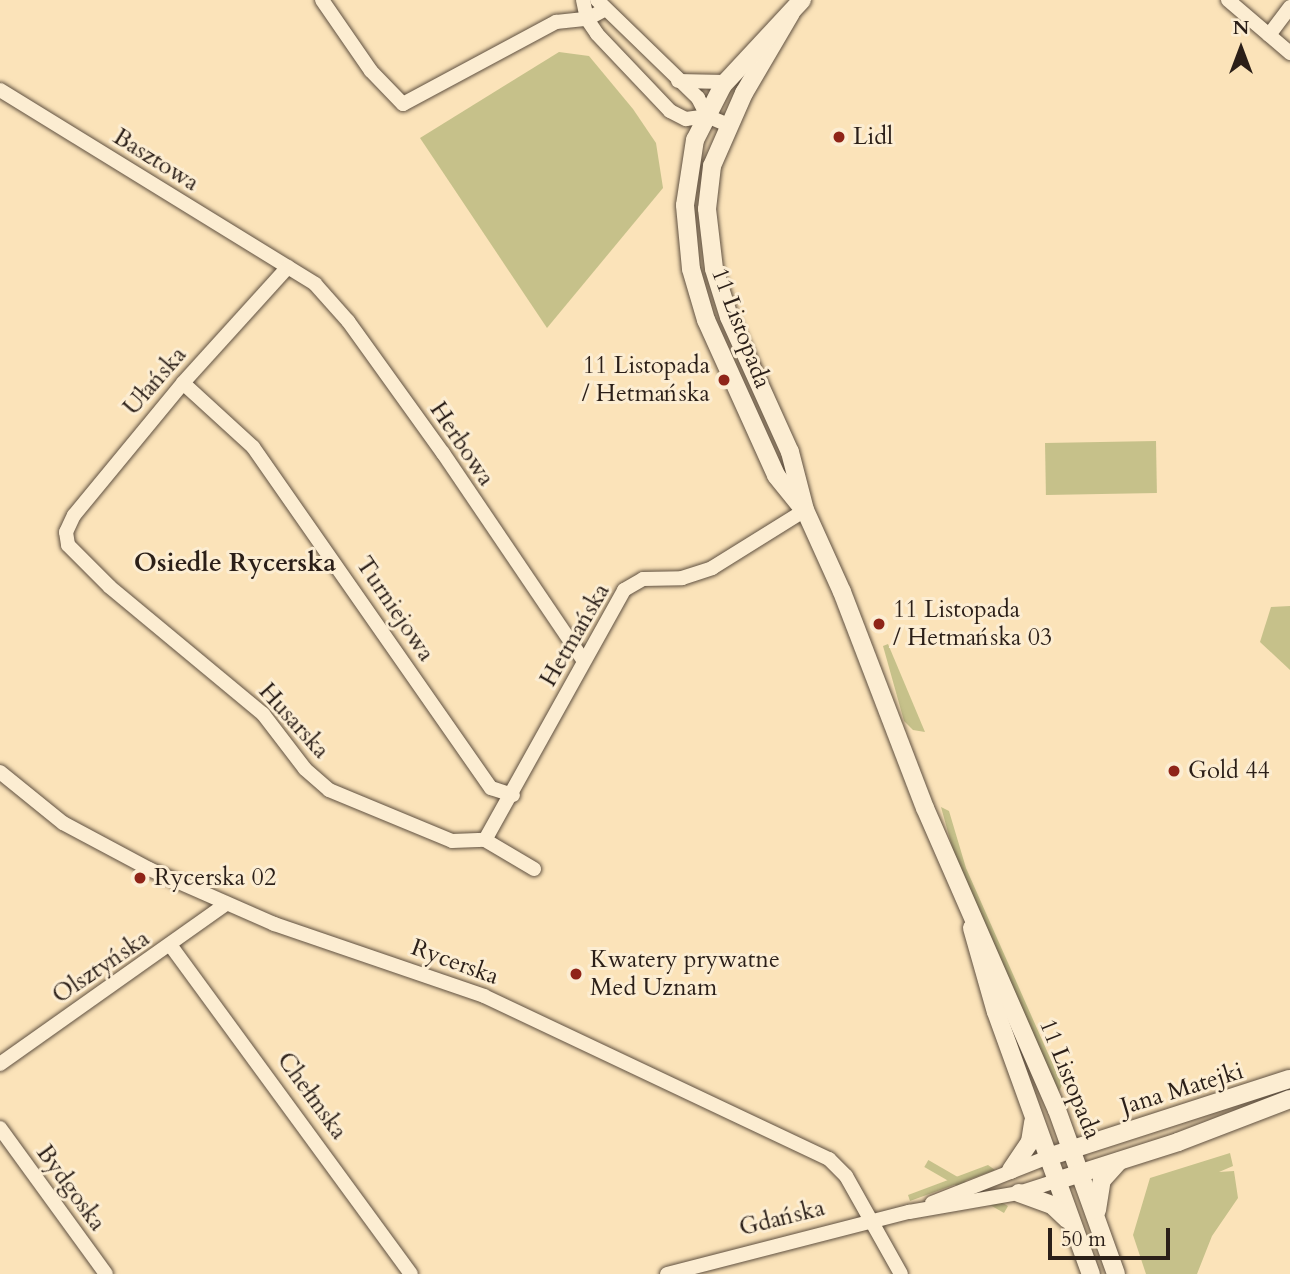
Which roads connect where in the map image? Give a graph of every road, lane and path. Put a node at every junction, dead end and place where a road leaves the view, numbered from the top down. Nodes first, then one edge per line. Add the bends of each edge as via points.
1 (322, 0) edge
2 (583, 0) edge
3 (1228, 0) edge
4 (601, 5) edge
5 (796, 7) edge
6 (1290, 7) edge
7 (587, 19) junction
8 (1269, 35) junction
9 (1290, 53) edge
10 (678, 81) junction
11 (725, 82) junction
12 (0, 90) edge
13 (670, 111) junction
14 (707, 116) junction
15 (728, 125) junction
16 (690, 158) junction
17 (288, 268) junction
18 (183, 383) junction
19 (804, 510) junction
20 (66, 532) joint
21 (583, 660) junction
22 (0, 772) edge
23 (513, 795) junction
24 (485, 840) junction
25 (534, 869) dead end
26 (226, 904) junction
27 (968, 907) junction
28 (171, 946) junction
29 (0, 1064) edge
30 (1290, 1079) edge
31 (1290, 1098) edge
32 (1057, 1110) junction
33 (1034, 1118) junction
34 (0, 1128) edge
35 (1110, 1137) junction
36 (1072, 1149) junction
37 (1048, 1157) junction
38 (1119, 1161) junction
39 (1011, 1170) junction
40 (1081, 1173) junction
41 (1056, 1181) junction
42 (1019, 1193) junction
43 (909, 1212) junction
44 (1097, 1218) junction
45 (872, 1222) junction
46 (1072, 1227) junction
47 (106, 1274) edge
48 (411, 1274) edge
49 (667, 1274) edge
50 (901, 1274) edge
51 (1091, 1274) edge
52 (1116, 1274) edge

1 - 7 street via 371,71 403,104 556,22
2 - 7 street
3 - 8 street
4 - 7 street
4 - 10 street
5 - 11 street, 11 Listopada
5 - 15 street, 11 Listopada
6 - 8 street
7 - 13 street
8 - 9 street
10 - 11 street
10 - 14 street via 698,98
11 - 14 street, 11 Listopada
12 - 17 street, Basztowa
13 - 14 street via 686,119
13 - 16 street via 684,129
14 - 15 street
14 - 16 street, 11 Listopada
15 - 19 street, 11 Listopada via 708,186 710,249 729,317 790,452
16 - 19 street, 11 Listopada via 686,226 697,295 776,475
17 - 18 street, Ułańska
17 - 21 street, Herbowa via 315,284 348,321
18 - 20 street, Ułańska via 74,514
18 - 23 street, Turniejowa via 253,447 491,788
19 - 21 street, Hetmańska via 712,568 682,578 643,579 624,590
19 - 27 street, 11 Listopada via 842,592
20 - 24 street, Husarska via 68,545 110,587 263,713 304,769 329,790 452,841
21 - 23 street, Hetmańska
22 - 26 street, Rycerska via 41,807 86,836
23 - 24 street, Hetmańska
24 - 25 street
26 - 28 street, Olsztyńska
26 - 45 street, Rycerska via 484,996 748,1118 840,1168
27 - 32 street, 11 Listopada
27 - 33 street, 11 Listopada via 979,964
28 - 29 street, Olsztyńska
28 - 48 street, Chełmska
30 - 35 street, Jana Matejki
31 - 38 street, Jana Matejki
32 - 35 street via 1072,1125
32 - 36 street, 11 Listopada
33 - 37 street, 11 Listopada
33 - 39 street via 1030,1142
34 - 47 street, Bydgoska
35 - 36 street, Jana Matejki
36 - 37 street, Jana Matejki
36 - 40 street, 11 Listopada
37 - 39 street, Gdańska
37 - 41 street, 11 Listopada
38 - 40 street, Jana Matejki
38 - 44 street via 1102,1180
39 - 43 street, Gdańska
40 - 41 street, Gdańska
40 - 44 street, 11 Listopada
41 - 42 street, Gdańska
41 - 46 street, 11 Listopada
42 - 43 street, Gdańska
42 - 46 street via 1052,1205
43 - 45 street, Gdańska
44 - 52 street, 11 Listopada
45 - 49 street, Gdańska
45 - 50 street, Rycerska
46 - 51 street, 11 Listopada

